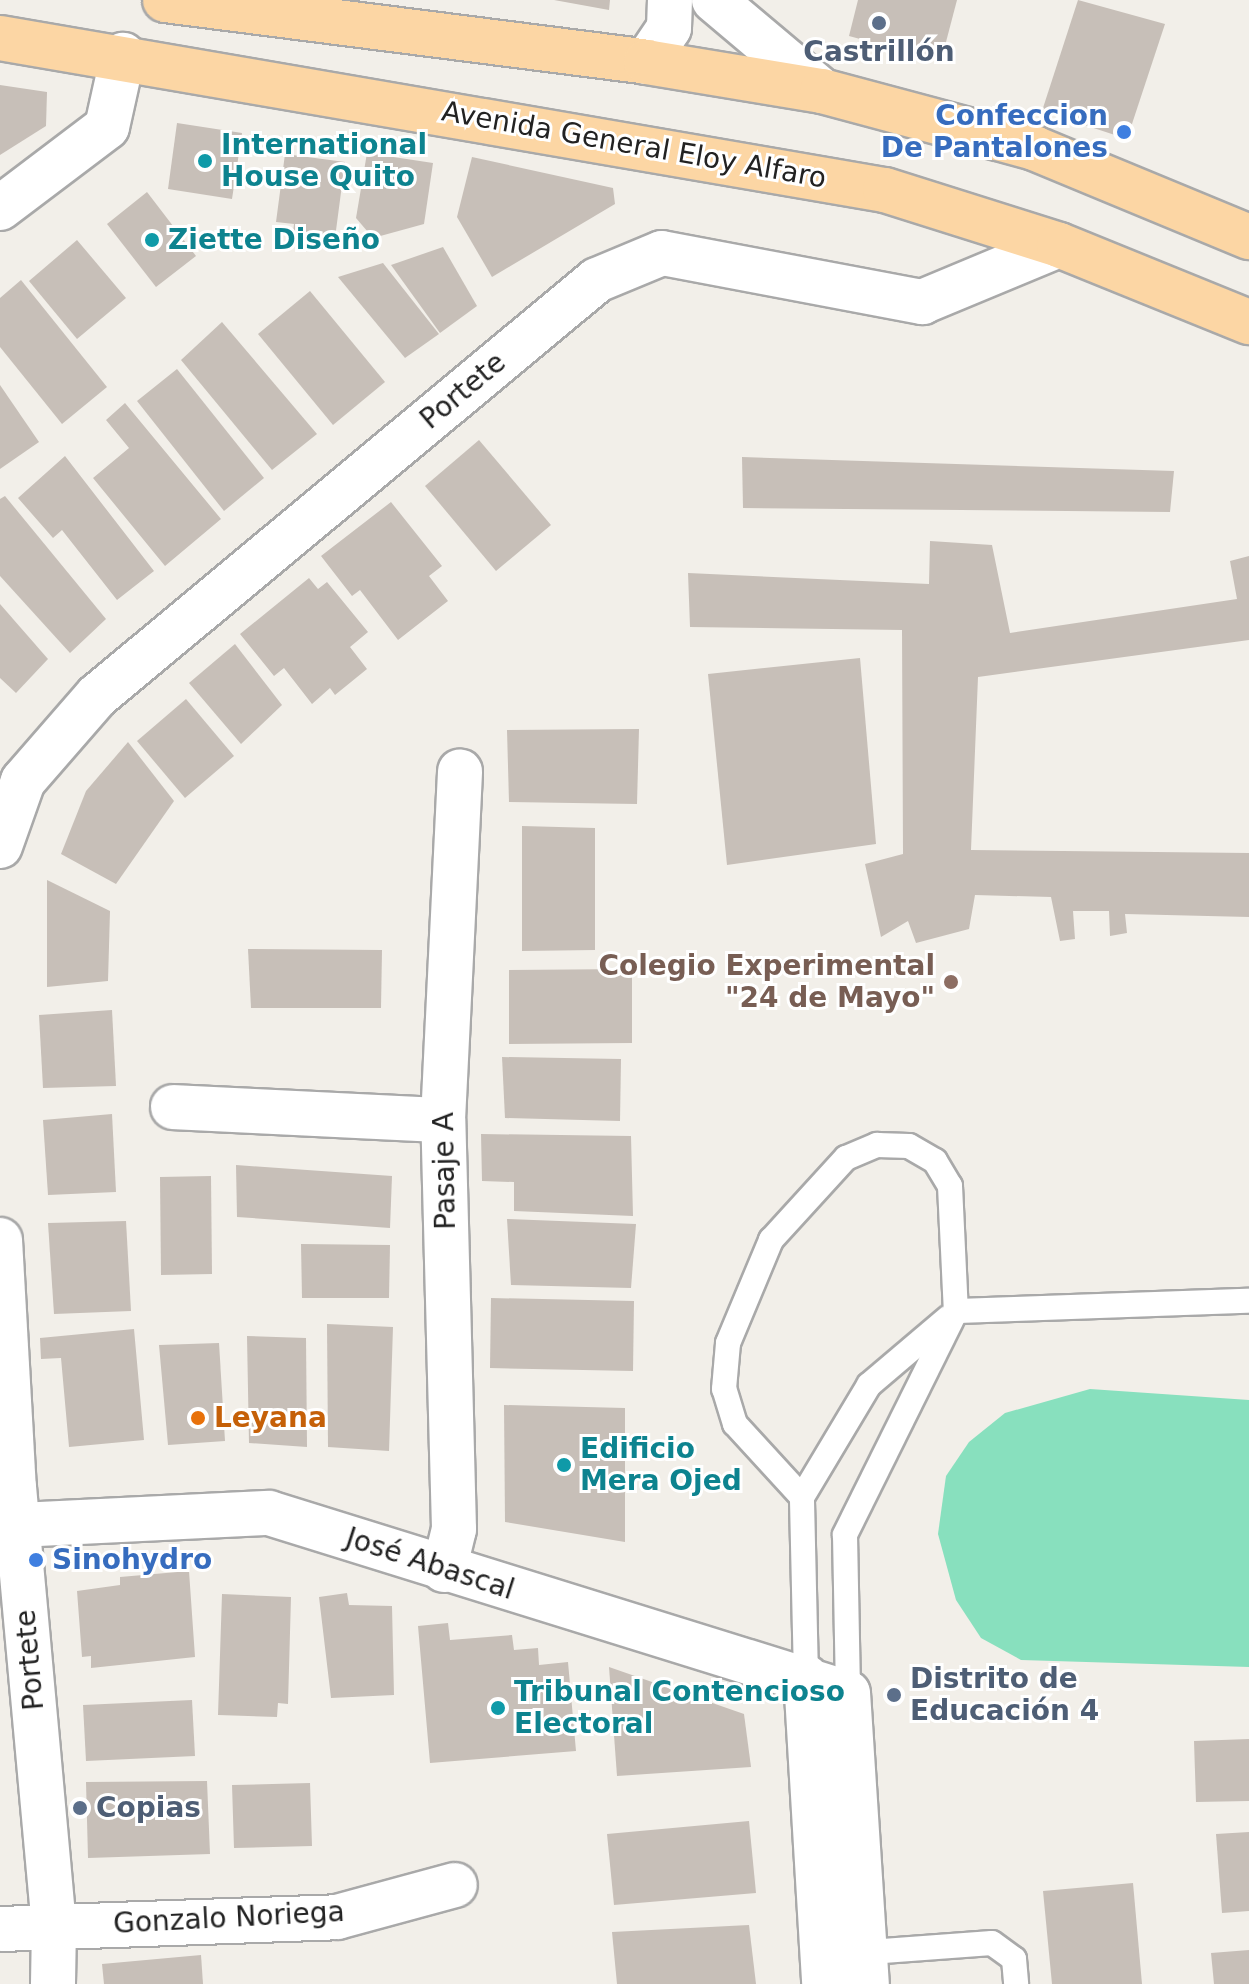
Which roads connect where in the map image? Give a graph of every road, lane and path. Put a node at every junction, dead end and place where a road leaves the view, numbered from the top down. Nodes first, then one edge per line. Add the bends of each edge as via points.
1 (165, 0) edge
2 (670, 0) edge
3 (714, 0) edge
4 (0, 38) edge
5 (123, 55) junction
6 (646, 62) junction
7 (822, 91) junction
8 (0, 208) edge
9 (1249, 237) edge
10 (1059, 245) junction
11 (1249, 322) edge
12 (460, 771) dead end
13 (0, 846) edge
14 (173, 1107) dead end
15 (443, 1120) junction
16 (0, 1240) edge
17 (1249, 1301) edge
18 (956, 1311) junction
19 (802, 1497) junction
20 (9, 1525) edge
21 (444, 1570) junction
22 (806, 1677) junction
23 (848, 1693) junction
24 (455, 1885) dead end
25 (54, 1926) junction
26 (0, 1929) edge
27 (866, 1968) edge
28 (823, 1970) edge
29 (53, 1984) edge
30 (1016, 1984) edge

1 - 6 main road
2 - 6 street via 669,28
3 - 7 street
4 - 5 main road, Avenida General Eloy Alfaro
5 - 8 street via 107,127
5 - 10 main road, Avenida General Eloy Alfaro via 885,190
6 - 7 main road
7 - 9 main road via 1034,148
10 - 11 main road, Avenida General Eloy Alfaro
10 - 13 street, Portete via 922,302 662,253 597,280 97,696 23,781
12 - 15 street, Pasaje A
14 - 15 street
15 - 21 street, Pasaje A via 454,1529
16 - 20 street, Portete
17 - 18 lane
18 - 19 lane via 869,1385
18 - 19 lane via 950,1186 935,1161 909,1146 877,1145 846,1158 771,1240 728,1343 724,1389 735,1424
18 - 23 lane via 845,1535
19 - 22 lane
20 - 21 street, José Abascal via 269,1513
20 - 25 street, Portete
21 - 22 street, José Abascal
22 - 23 street, José Abascal
22 - 28 street
23 - 27 street
24 - 25 street, Gonzalo Noriega via 337,1917
25 - 26 street, Gonzalo Noriega
25 - 29 street, Portete
27 - 28 lane
27 - 30 lane via 992,1943 1014,1959

